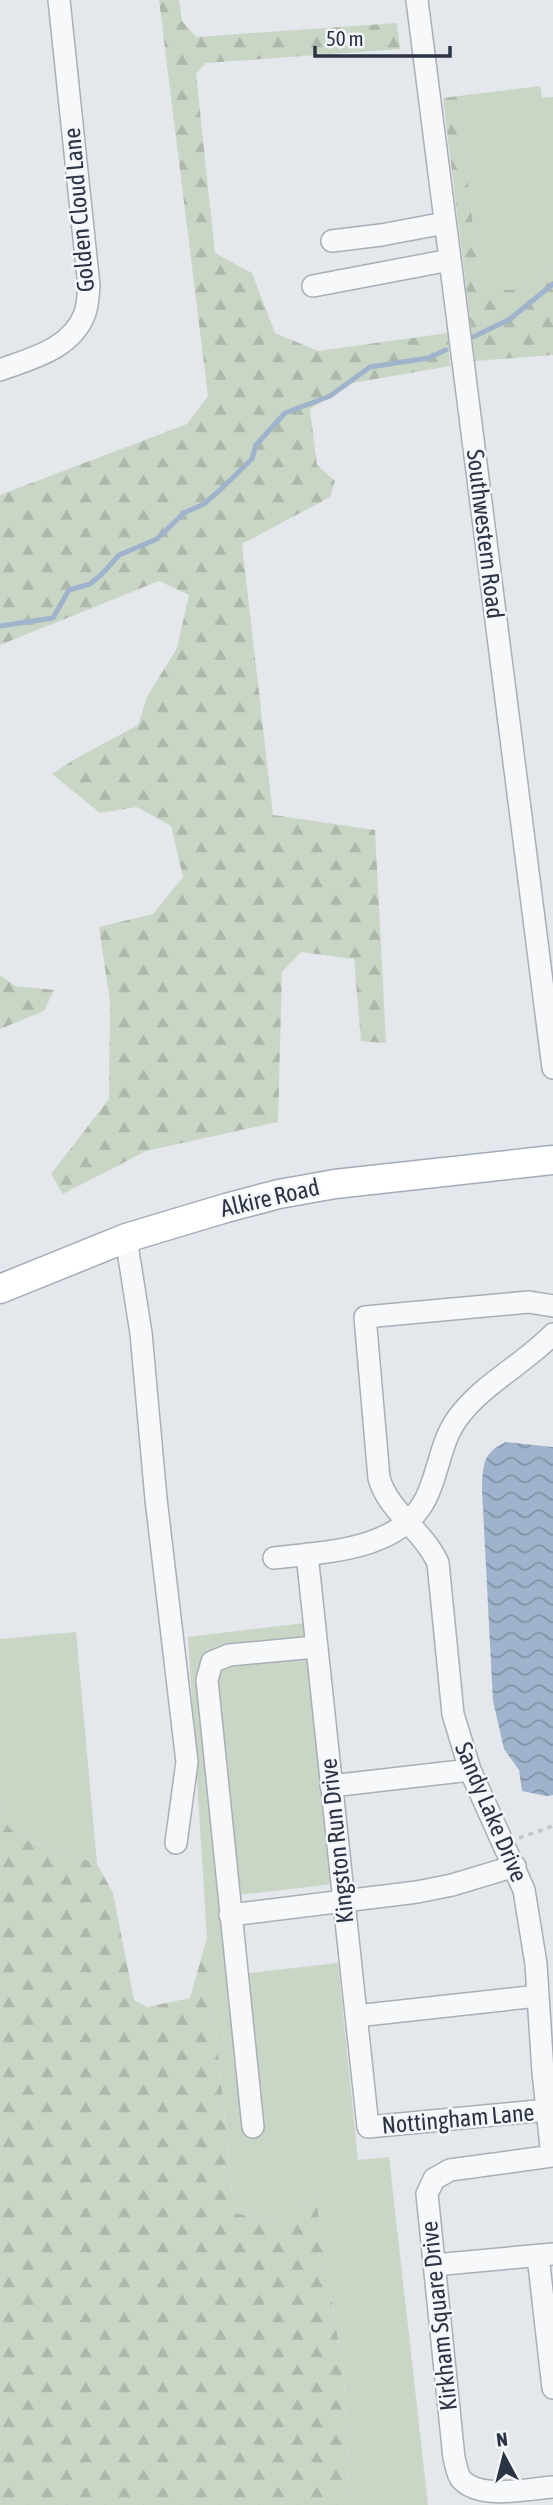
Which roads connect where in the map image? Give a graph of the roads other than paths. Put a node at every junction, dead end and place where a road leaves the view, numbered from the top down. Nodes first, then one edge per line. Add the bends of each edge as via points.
1 (59, 0) edge
2 (417, 0) edge
3 (445, 223) junction
4 (332, 241) dead end
5 (450, 260) junction
6 (313, 286) dead end
7 (0, 370) edge
8 (553, 1068) edge
9 (553, 1160) edge
10 (126, 1238) junction
11 (0, 1289) edge
12 (553, 1306) edge
13 (553, 1334) edge
14 (408, 1520) junction
15 (307, 1554) junction
16 (274, 1558) dead end
17 (316, 1647) junction
18 (470, 1770) junction
19 (331, 1786) junction
20 (176, 1843) dead end
21 (515, 1866) junction
22 (344, 1901) junction
23 (230, 1915) junction
24 (538, 1996) junction
25 (356, 2016) junction
26 (547, 2110) junction
27 (253, 2127) dead end
28 (368, 2127) joint
29 (552, 2156) edge
30 (546, 2255) edge
31 (434, 2265) junction
32 (553, 2388) edge
33 (553, 2487) edge

1 - 7 street, Golden Cloud Lane via 89,286 86,313 72,336 61,344
2 - 3 street, Southwestern Road
3 - 4 street
3 - 5 street, Southwestern Road
5 - 6 street
5 - 8 street, Southwestern Road
9 - 10 main road, Alkire Road via 315,1186
10 - 11 main road, Alkire Road
10 - 20 street via 141,1333 187,1762
12 - 14 street, Sandy Lake Drive via 529,1302 365,1317 379,1478 389,1500
13 - 14 street via 456,1420 427,1496
14 - 15 street via 370,1544
14 - 18 street, Sandy Lake Drive via 438,1563 453,1714
15 - 16 street
15 - 17 street, Kingston Run Drive
17 - 19 street, Kingston Run Drive
17 - 23 street via 229,1655 212,1662 207,1680
18 - 19 street
18 - 21 street, Sandy Lake Drive
19 - 22 street, Kingston Run Drive
21 - 22 street via 440,1887
21 - 24 street, Sandy Lake Drive via 524,1890
22 - 23 street
22 - 25 street, Kingston Run Drive
23 - 27 street
24 - 25 street
24 - 26 street, Sandy Lake Drive
25 - 28 street, Kingston Run Drive
26 - 28 street, Nottingham Lane
26 - 29 street, Sandy Lake Drive
29 - 31 street, Kirkham Square Drive via 460,2167 434,2179 427,2194
30 - 31 street
30 - 32 street
31 - 33 street, Kirkham Square Drive via 454,2458 460,2477 473,2489 495,2492

